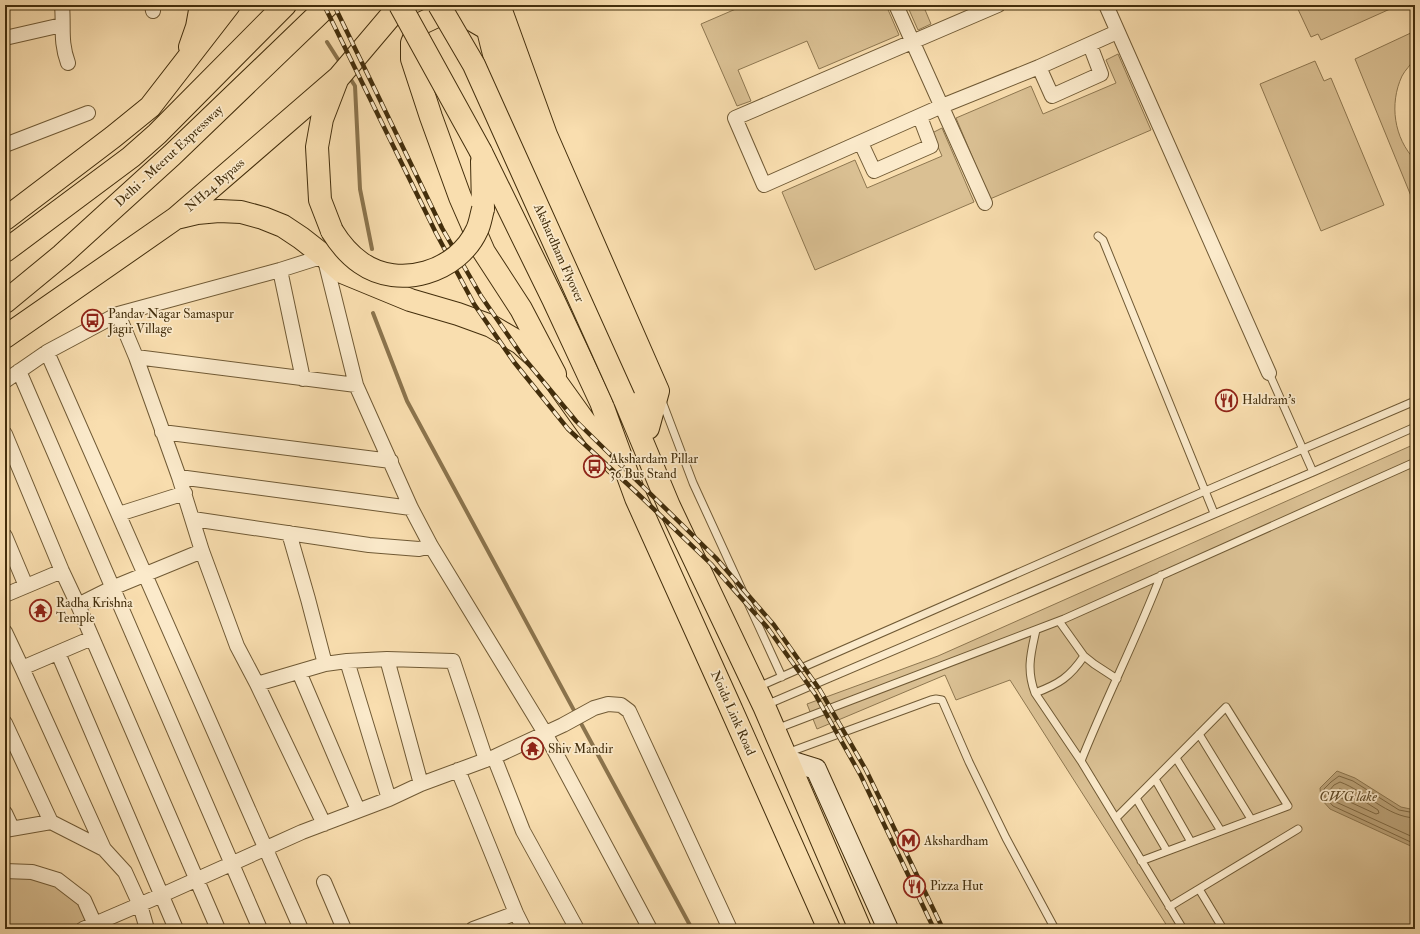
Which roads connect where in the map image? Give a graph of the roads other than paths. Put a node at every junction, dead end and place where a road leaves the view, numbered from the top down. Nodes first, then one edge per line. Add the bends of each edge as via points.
1 (62, 5) edge
2 (202, 5) edge
3 (229, 5) edge
4 (285, 5) edge
5 (328, 5) edge
6 (400, 5) edge
7 (439, 5) edge
8 (486, 5) edge
9 (499, 5) edge
10 (896, 5) edge
11 (998, 5) edge
12 (1106, 5) edge
13 (62, 26) junction
14 (488, 29) junction
15 (1117, 32) junction
16 (5, 38) edge
17 (913, 42) junction
18 (1090, 45) junction
19 (68, 64) dead end
20 (1039, 67) junction
21 (176, 75) junction
22 (338, 77) junction
23 (942, 106) junction
24 (88, 113) dead end
25 (920, 117) junction
26 (861, 143) junction
27 (5, 145) edge
28 (481, 152) junction
29 (986, 203) dead end
30 (176, 218) junction
31 (5, 219) edge
32 (1098, 236) dead end
33 (5, 251) edge
34 (324, 256) junction
35 (280, 270) junction
36 (5, 302) edge
37 (118, 314) junction
38 (5, 337) edge
39 (47, 352) junction
40 (136, 357) junction
41 (19, 371) junction
42 (1269, 373) joint
43 (303, 379) junction
44 (5, 381) edge
45 (356, 385) junction
46 (658, 391) junction
47 (1415, 400) edge
48 (570, 401) junction
49 (1415, 427) edge
50 (648, 428) junction
51 (162, 432) junction
52 (5, 434) edge
53 (1303, 449) junction
54 (391, 461) junction
55 (1415, 462) edge
56 (1313, 472) junction
57 (179, 477) junction
58 (1205, 491) junction
59 (185, 493) junction
60 (636, 498) junction
61 (669, 506) junction
62 (411, 508) junction
63 (1214, 513) junction
64 (119, 514) junction
65 (193, 519) junction
66 (289, 533) junction
67 (5, 536) edge
68 (431, 546) junction
69 (202, 550) junction
70 (62, 571) junction
71 (146, 574) junction
72 (1161, 575) junction
73 (26, 586) junction
74 (112, 588) junction
75 (5, 595) edge
76 (78, 605) junction
77 (1059, 621) junction
78 (1036, 630) junction
79 (5, 633) edge
80 (92, 638) junction
81 (58, 653) junction
82 (1084, 656) junction
83 (387, 659) junction
84 (347, 661) junction
85 (325, 664) junction
86 (22, 668) junction
87 (299, 672) junction
88 (782, 677) junction
89 (1117, 679) junction
90 (257, 684) junction
91 (1035, 693) junction
92 (760, 697) junction
93 (5, 723) edge
94 (774, 730) junction
95 (546, 733) junction
96 (1199, 734) junction
97 (786, 757) junction
98 (490, 758) junction
99 (1176, 758) junction
100 (1082, 761) junction
101 (458, 770) junction
102 (1155, 779) junction
103 (422, 784) junction
104 (1136, 798) junction
105 (389, 799) junction
106 (358, 810) junction
107 (5, 813) edge
108 (1116, 818) junction
109 (1251, 819) junction
110 (51, 822) junction
111 (324, 824) junction
112 (8, 829) edge
113 (1298, 829) dead end
114 (1221, 831) junction
115 (1191, 842) junction
116 (266, 848) junction
117 (104, 849) junction
118 (1167, 851) junction
119 (1141, 861) junction
120 (231, 863) junction
121 (5, 871) edge
122 (196, 880) junction
123 (324, 882) dead end
124 (1199, 889) junction
125 (162, 896) junction
126 (140, 905) junction
127 (1169, 907) junction
128 (516, 913) junction
129 (97, 926) edge
130 (82, 929) edge
131 (147, 929) edge
132 (176, 929) edge
133 (218, 929) edge
134 (260, 929) edge
135 (302, 929) edge
136 (344, 929) edge
137 (473, 929) edge
138 (524, 929) edge
139 (577, 929) edge
140 (650, 929) edge
141 (730, 929) edge
142 (829, 929) edge
143 (860, 929) edge
144 (888, 929) edge
145 (1056, 929) edge
146 (1183, 929) edge
147 (1223, 929) edge

1 - 13 street
2 - 21 main road via 197,28
3 - 21 main road
4 - 33 main road, Delhi - Meerut Expressway via 147,143
5 - 36 main road, Delhi - Meerut Expressway via 172,155 62,255
6 - 22 main road, NH24 Bypass
6 - 28 main road, Akshardham Flyover, bridge
7 - 61 main road, Akshardham Flyover, bridge via 474,65 624,398
8 - 14 main road
9 - 46 main road via 546,135
10 - 17 street
11 - 17 street
12 - 15 street
13 - 16 street
13 - 19 street via 63,50
14 - 48 main road via 469,18 441,14 420,24 412,43 412,59 460,197 484,252 521,309
14 - 50 main road via 494,54 634,385
15 - 18 street
15 - 42 street
17 - 23 street
17 - 26 street via 736,118 764,184
18 - 20 street
18 - 20 street via 1101,74 1052,96
20 - 23 street
21 - 31 main road via 150,107
22 - 28 main road, bridge via 322,119 316,147 320,200 332,231 344,250 362,264 382,273 404,276 427,273 447,264 464,249 476,231 483,210
22 - 30 main road, NH24 Bypass
23 - 25 street
23 - 29 street
24 - 27 street
25 - 26 street
25 - 26 street via 931,146 874,171
28 - 60 main road, Akshardham Flyover via 601,402
30 - 34 main road via 197,213 241,212 283,226
30 - 38 main road, NH24 Bypass
32 - 58 lane via 1103,240
34 - 35 street
34 - 45 street
34 - 48 main road via 342,272 362,281 410,300 491,326 520,343 544,365
35 - 37 street
35 - 43 street
37 - 39 street
37 - 40 street
39 - 41 street
39 - 64 street
40 - 43 street
40 - 51 street
41 - 44 street
41 - 74 street
42 - 53 lane
43 - 45 street
45 - 54 street
46 - 50 main road
46 - 88 lane via 693,483
47 - 53 lane
48 - 60 main road
49 - 56 lane
50 - 61 main road
51 - 54 street
51 - 57 street
52 - 70 street
53 - 56 lane
53 - 58 lane
54 - 62 street
55 - 72 lane
56 - 63 lane
57 - 59 street
57 - 62 street
58 - 63 lane
58 - 88 lane
59 - 64 street
59 - 65 street
60 - 142 main road, Noida Link Road
61 - 92 main road
62 - 68 street
63 - 92 lane
64 - 71 street
65 - 66 street
65 - 69 street
66 - 68 street via 370,545 419,549
66 - 85 street
67 - 73 street
68 - 95 street
69 - 71 street
69 - 90 street via 236,646
70 - 73 street
70 - 76 street
71 - 74 street
71 - 116 street
72 - 77 lane
72 - 89 lane
73 - 75 street
74 - 76 street
74 - 120 street
76 - 80 street
77 - 78 lane
77 - 82 lane
78 - 91 lane via 1029,671
78 - 94 lane
79 - 86 street
80 - 81 street
80 - 122 street
81 - 86 street
81 - 125 street
82 - 89 lane
82 - 91 lane via 1075,670 1063,680
83 - 84 street
83 - 98 street via 453,661
83 - 103 street
84 - 85 street
84 - 105 street
85 - 87 street
86 - 117 street
87 - 90 street
87 - 106 street
88 - 92 lane
89 - 100 lane
90 - 111 street
91 - 100 lane
92 - 94 main road
93 - 110 street
94 - 97 main road
95 - 98 street
95 - 140 street
95 - 141 street via 594,708 608,704 621,705 629,712
96 - 99 lane
96 - 109 lane
96 - 109 lane via 1226,707 1288,806
97 - 143 main road
97 - 144 street via 816,768
97 - 145 lane via 931,700 942,700 1006,838
98 - 101 street
98 - 139 street via 523,831
99 - 102 lane
99 - 114 lane
100 - 108 lane
101 - 103 street
101 - 128 street
102 - 104 lane
102 - 115 lane
103 - 105 street
104 - 108 lane
104 - 118 lane
105 - 106 street
106 - 111 street
107 - 112 street
108 - 119 lane
109 - 114 lane
110 - 112 street
110 - 117 street
111 - 116 street
113 - 124 lane
114 - 115 lane
115 - 118 lane
116 - 120 street
116 - 135 street
117 - 126 street via 125,872
118 - 119 lane
119 - 127 lane
120 - 122 street
120 - 134 street
121 - 129 street via 32,872 58,880 84,900
122 - 125 street
122 - 133 street
123 - 136 street
124 - 127 lane
124 - 147 lane
125 - 126 street
125 - 132 street
126 - 129 street
126 - 131 street
127 - 146 lane
128 - 137 street
128 - 138 street
129 - 130 street

